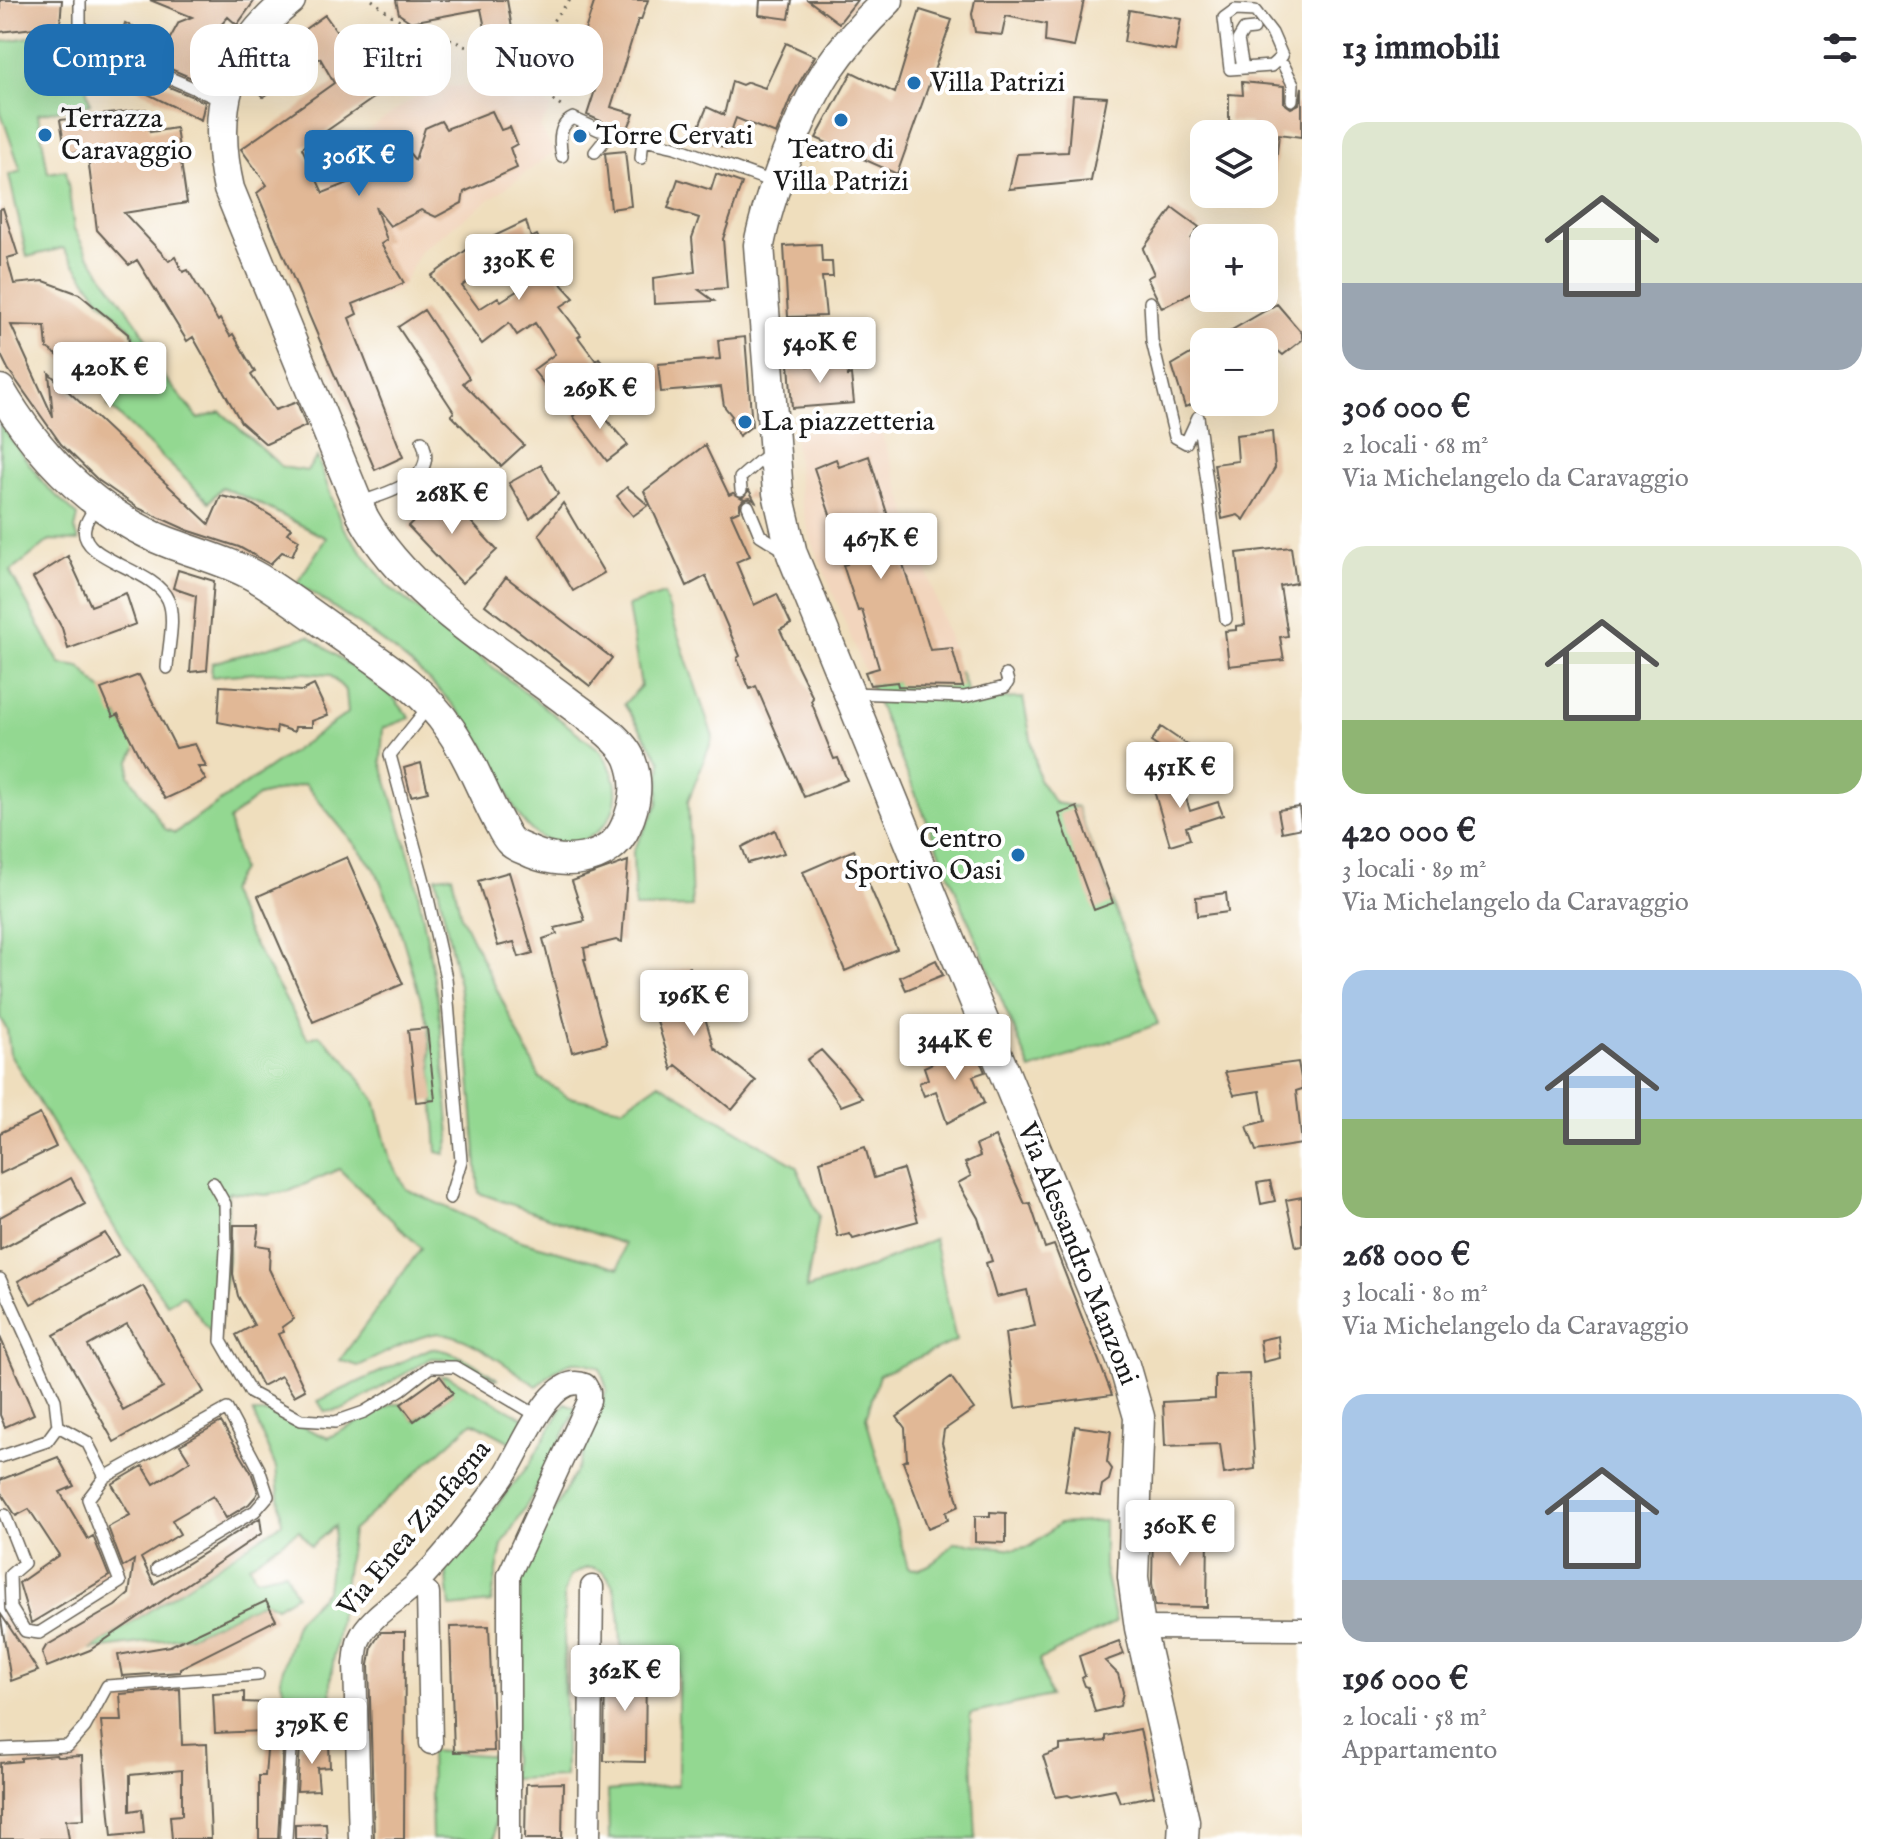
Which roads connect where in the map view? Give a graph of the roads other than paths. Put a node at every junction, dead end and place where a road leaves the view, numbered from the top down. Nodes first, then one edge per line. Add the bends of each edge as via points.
1 (80, 0) edge
2 (290, 0) edge
3 (1231, 5) edge
4 (877, 6) edge
5 (1254, 29) dead end
6 (1284, 66) dead end
7 (1243, 68) junction
8 (1292, 100) dead end
9 (224, 101) junction
10 (605, 131) junction
11 (586, 134) dead end
12 (643, 139) junction
13 (595, 152) dead end
14 (562, 156) dead end
15 (641, 158) dead end
16 (778, 183) junction
17 (1150, 302) dead end
18 (0, 390) edge
19 (422, 441) dead end
20 (774, 448) junction
21 (741, 490) dead end
22 (98, 503) junction
23 (358, 504) junction
24 (748, 506) dead end
25 (792, 554) junction
26 (1226, 619) dead end
27 (167, 668) dead end
28 (1006, 675) dead end
29 (850, 693) junction
30 (430, 705) junction
31 (213, 1183) dead end
32 (450, 1198) dead end
33 (0, 1279) edge
34 (538, 1416) junction
35 (58, 1426) junction
36 (0, 1457) edge
37 (105, 1477) junction
38 (5, 1515) dead end
39 (157, 1569) dead end
40 (416, 1583) junction
41 (592, 1587) dead end
42 (1140, 1628) junction
43 (1302, 1629) edge
44 (258, 1675) dead end
45 (293, 1713) dead end
46 (431, 1743) dead end
47 (0, 1749) edge
48 (286, 1839) edge
49 (360, 1839) edge
50 (509, 1839) edge
51 (589, 1839) edge
52 (1183, 1839) edge

1 - 9 lane via 80,36 87,42
2 - 9 street via 244,49
3 - 7 lane via 1224,18 1230,69
3 - 7 lane via 1255,11 1282,56 1271,66
4 - 16 street, Via Alessandro Manzoni via 827,71
5 - 7 lane via 1244,30 1238,40
6 - 8 lane via 1293,84
9 - 23 street via 220,138 229,189
10 - 11 lane
10 - 12 lane
10 - 13 lane
10 - 14 lane via 568,119 558,140
12 - 15 lane
12 - 16 lane
16 - 20 street, Via Alessandro Manzoni via 759,245
17 - 26 lane via 1152,341 1175,437 1186,443 1198,417
18 - 22 street via 38,447
19 - 23 lane via 426,465 416,477
20 - 21 lane via 740,478
20 - 25 street, Via Alessandro Manzoni
22 - 27 lane via 85,526 90,548 154,581 169,601
22 - 30 street via 154,536 266,583 407,682
23 - 30 street via 378,544 401,571 629,755 637,783 624,831 605,850 585,859 537,856 510,842 450,728
24 - 25 lane via 760,535
25 - 29 street, Via Alessandro Manzoni
28 - 29 lane via 1005,687 964,697
29 - 42 street, Via Alessandro Manzoni via 1124,1365 1139,1417 1133,1577
30 - 32 lane via 390,755 446,978 461,1161
31 - 34 lane via 225,1204 221,1341 251,1393 301,1420 335,1422 364,1412 430,1367 455,1367
33 - 35 lane via 55,1400
34 - 40 street, Via Enea Zanfagna via 504,1477
34 - 50 street, Via Enea Zanfagna via 564,1385 573,1381 589,1392 509,1575
35 - 36 lane via 47,1441
35 - 37 lane via 87,1442
37 - 38 lane via 88,1499 120,1582 39,1633 25,1631 11,1608 10,1575 24,1563
37 - 39 lane via 227,1409 268,1496 255,1511
40 - 46 street via 428,1593
40 - 49 street, Via Enea Zanfagna via 358,1640
41 - 51 street
42 - 43 street
42 - 52 street, Via Alessandro Manzoni via 1184,1821
44 - 47 lane via 107,1686 68,1746
45 - 48 lane

